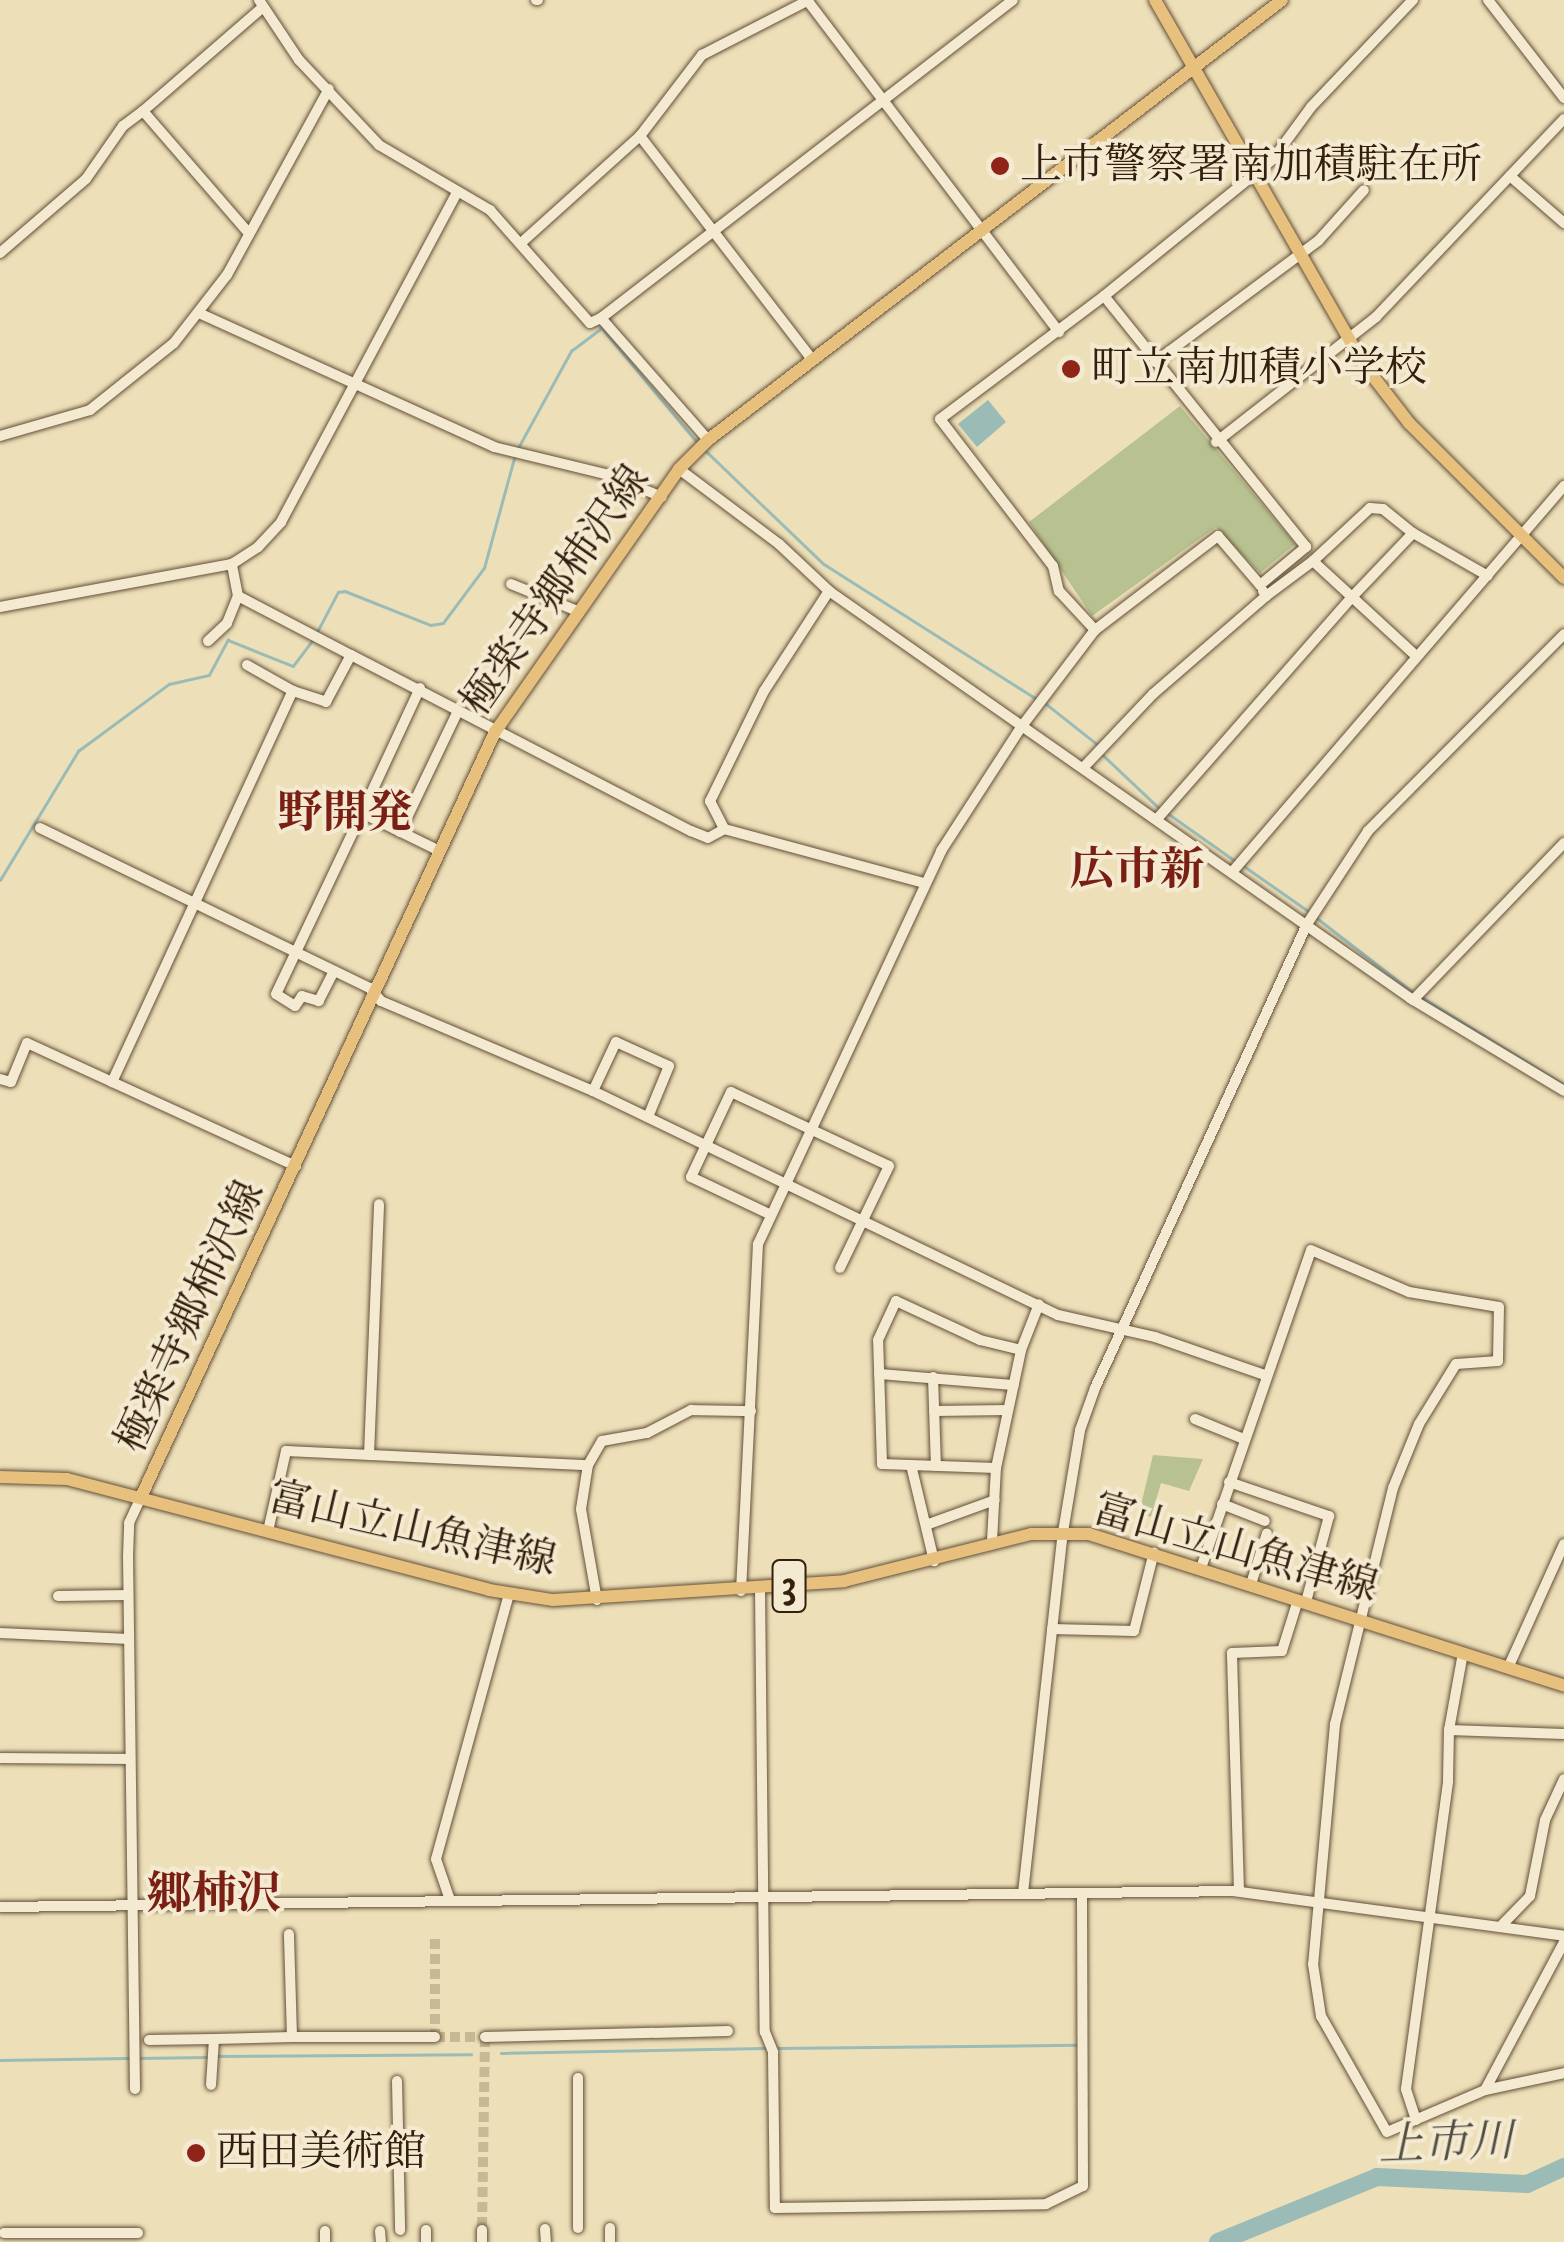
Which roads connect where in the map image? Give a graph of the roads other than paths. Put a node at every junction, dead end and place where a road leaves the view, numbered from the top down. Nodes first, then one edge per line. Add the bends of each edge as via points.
1 (807, 0) edge
2 (1013, 0) edge
3 (1155, 0) edge
4 (1282, 0) edge
5 (1413, 0) edge
6 (1488, 0) edge
7 (261, 3) edge
8 (1195, 62) junction
9 (330, 89) junction
10 (1564, 98) edge
11 (882, 100) junction
12 (143, 111) junction
13 (1564, 119) edge
14 (640, 136) junction
15 (1257, 173) junction
16 (1510, 176) junction
17 (1364, 190) dead end
18 (458, 193) junction
19 (1564, 223) edge
20 (711, 229) junction
21 (982, 229) junction
22 (247, 231) junction
23 (521, 244) junction
24 (0, 253) edge
25 (1300, 255) junction
26 (1104, 296) junction
27 (200, 313) junction
28 (601, 318) junction
29 (1059, 332) junction
30 (1348, 341) junction
31 (812, 359) junction
32 (1155, 362) junction
33 (354, 385) junction
34 (0, 436) edge
35 (708, 440) junction
36 (1216, 442) junction
37 (679, 470) junction
38 (1564, 486) edge
39 (662, 497) junction
40 (1413, 532) junction
41 (1524, 536) junction
42 (1313, 561) junction
43 (232, 564) junction
44 (1488, 576) junction
45 (1564, 578) edge
46 (512, 584) dead end
47 (1260, 585) junction
48 (829, 591) junction
49 (238, 596) junction
50 (1266, 596) junction
51 (1352, 597) junction
52 (0, 607) edge
53 (577, 611) junction
54 (1095, 630) junction
55 (1564, 634) edge
56 (208, 641) dead end
57 (351, 655) junction
58 (1415, 655) junction
59 (247, 665) dead end
60 (420, 688) junction
61 (293, 691) junction
62 (458, 711) junction
63 (1022, 726) junction
64 (495, 732) junction
65 (1083, 768) junction
66 (362, 814) junction
67 (1157, 820) junction
68 (40, 828) dead end
69 (724, 828) junction
70 (400, 832) junction
71 (1564, 844) edge
72 (440, 851) junction
73 (1233, 872) junction
74 (924, 883) junction
75 (195, 904) junction
76 (1307, 924) junction
77 (294, 953) junction
78 (334, 971) junction
79 (375, 996) junction
80 (1413, 1000) junction
81 (0, 1079) edge
82 (112, 1082) junction
83 (593, 1090) junction
84 (1564, 1091) edge
85 (648, 1117) junction
86 (810, 1128) junction
87 (704, 1145) junction
88 (296, 1166) junction
89 (785, 1182) junction
90 (379, 1204) dead end
91 (767, 1213) junction
92 (865, 1218) junction
93 (840, 1268) dead end
94 (1039, 1304) junction
95 (1119, 1333) junction
96 (1021, 1350) junction
97 (880, 1374) junction
98 (1265, 1376) junction
99 (934, 1377) junction
100 (1014, 1384) junction
101 (934, 1410) junction
102 (1008, 1410) junction
103 (751, 1411) junction
104 (1195, 1419) dead end
105 (1244, 1439) junction
106 (369, 1455) junction
107 (588, 1465) junction
108 (911, 1465) junction
109 (936, 1466) junction
110 (996, 1468) junction
111 (0, 1477) edge
112 (1229, 1482) junction
113 (141, 1498) junction
114 (995, 1500) junction
115 (1222, 1504) junction
116 (926, 1525) junction
117 (268, 1531) junction
118 (1063, 1532) junction
119 (992, 1542) junction
120 (1564, 1544) edge
121 (1154, 1552) junction
122 (934, 1562) junction
123 (1201, 1568) junction
124 (1251, 1584) junction
125 (760, 1589) junction
126 (742, 1591) junction
127 (509, 1594) junction
128 (58, 1596) dead end
129 (128, 1596) junction
130 (596, 1600) junction
131 (1302, 1601) junction
132 (1357, 1617) junction
133 (1052, 1630) junction
134 (0, 1633) edge
135 (129, 1638) junction
136 (1463, 1653) junction
137 (1508, 1668) junction
138 (1564, 1686) edge
139 (1449, 1730) junction
140 (1564, 1734) edge
141 (0, 1758) edge
142 (130, 1758) junction
143 (1564, 1779) edge
144 (1238, 1891) junction
145 (1082, 1892) junction
146 (1022, 1893) junction
147 (766, 1896) junction
148 (450, 1900) junction
149 (1314, 1900) junction
150 (132, 1906) junction
151 (0, 1907) edge
152 (1429, 1916) junction
153 (1500, 1927) junction
154 (289, 1934) dead end
155 (1564, 1939) edge
156 (1560, 1956) edge
157 (728, 2031) dead end
158 (434, 2036) dead end
159 (292, 2037) junction
160 (485, 2037) dead end
161 (214, 2039) junction
162 (149, 2040) dead end
163 (1564, 2073) edge
164 (578, 2078) dead end
165 (397, 2082) dead end
166 (210, 2085) dead end
167 (135, 2088) dead end
168 (1485, 2090) junction
169 (1416, 2120) junction
170 (578, 2228) dead end
171 (610, 2228) dead end
172 (546, 2229) dead end
173 (400, 2230) dead end
174 (4, 2233) dead end
175 (138, 2233) dead end
176 (546, 2242) edge
177 (610, 2242) edge

1 - 11 street
1 - 14 street via 702,56
2 - 11 street
3 - 8 main road
4 - 8 main road, 極楽寺郷柿沢線
5 - 15 street
6 - 10 street
7 - 9 street via 277,33
7 - 12 street
8 - 15 main road
8 - 21 main road, 極楽寺郷柿沢線
9 - 18 street via 379,144
9 - 22 street
11 - 20 street
11 - 21 street
12 - 22 street
12 - 24 street via 123,126 86,179
13 - 16 street
14 - 20 street
14 - 23 street
15 - 25 main road
15 - 26 street
16 - 19 street
16 - 30 street
17 - 25 street
18 - 23 street via 490,210
18 - 33 street
20 - 28 street
20 - 31 street
21 - 29 street
21 - 31 main road, 極楽寺郷柿沢線
22 - 27 street
23 - 28 street via 590,322
25 - 30 main road
25 - 32 street
26 - 29 street
26 - 32 street
27 - 33 street
27 - 34 street via 174,343 90,410
28 - 35 street
29 - 54 street via 940,420 1053,566 1059,591
30 - 36 street
30 - 41 main road via 1409,423
31 - 35 main road, 極楽寺郷柿沢線
32 - 36 street
33 - 39 street via 494,447 609,475
33 - 43 street via 281,522
35 - 37 main road, 極楽寺郷柿沢線
36 - 47 street via 1306,547
37 - 39 main road, 極楽寺郷柿沢線
37 - 48 street via 780,544
38 - 41 street
39 - 53 main road, 極楽寺郷柿沢線
40 - 42 street via 1383,509 1370,508
40 - 44 street
40 - 51 street
41 - 44 street
41 - 45 main road
42 - 50 street
42 - 51 street
43 - 49 street
43 - 52 street
44 - 58 street
46 - 53 street
47 - 50 street
47 - 54 street via 1218,536
48 - 63 street
48 - 69 street via 764,691 710,801
49 - 56 street via 227,624
49 - 57 street
50 - 65 street via 1154,694
51 - 58 street
51 - 67 street
53 - 64 main road, 極楽寺郷柿沢線
54 - 63 street
55 - 76 street via 1368,832
57 - 60 street
57 - 61 street via 326,702
58 - 73 street
59 - 61 street
60 - 62 street
60 - 66 street
61 - 75 street
62 - 64 street
62 - 70 street
63 - 65 street
63 - 74 street
64 - 69 street via 708,838
64 - 72 main road, 極楽寺郷柿沢線
65 - 67 street
66 - 70 street
66 - 77 street
67 - 73 street
68 - 75 street
69 - 74 street
70 - 72 street
71 - 80 street
72 - 79 main road, 極楽寺郷柿沢線
73 - 76 street
74 - 86 street
75 - 77 street
75 - 82 street
76 - 80 street
76 - 95 street
77 - 78 street
77 - 78 street via 276,994 295,1006 302,996 319,1001
78 - 79 street
79 - 83 street
79 - 88 main road, 極楽寺郷柿沢線
80 - 84 street
81 - 82 street via 12,1082 27,1043
82 - 88 street
83 - 85 street
83 - 85 street via 616,1042 670,1066
85 - 87 street
86 - 87 street via 731,1092
86 - 89 street
86 - 92 street via 888,1166
87 - 89 street
87 - 91 street via 690,1177
88 - 113 main road, 極楽寺郷柿沢線
89 - 91 street
89 - 92 street
90 - 106 street
91 - 103 street via 758,1244
92 - 93 street
92 - 94 street
94 - 95 street
94 - 96 street
95 - 98 street via 1155,1337
95 - 118 street via 1080,1430
96 - 97 street via 980,1340 896,1301 878,1340
96 - 100 street
97 - 99 street
97 - 108 street via 882,1464
98 - 105 street
98 - 132 street via 1310,1250 1408,1292 1498,1307 1498,1362 1456,1364 1419,1424 1393,1488
99 - 100 street
99 - 101 street
100 - 102 street
101 - 102 street
101 - 109 street
102 - 110 street
103 - 107 street via 690,1410 647,1433 602,1441
103 - 126 street
104 - 105 street
105 - 112 street
106 - 107 street
106 - 117 street via 286,1451
107 - 130 street via 581,1508
108 - 109 street
108 - 116 street
109 - 110 street
110 - 114 street
111 - 113 main road, 富山立山魚津線 / 3 via 67,1479
112 - 115 street
112 - 131 street via 1329,1516
113 - 117 main road, 富山立山魚津線 / 3
113 - 129 street via 129,1523
114 - 116 street
114 - 119 street
115 - 123 street
115 - 124 street via 1266,1527
116 - 122 street
117 - 127 main road, 富山立山魚津線 / 3
118 - 119 main road, 富山立山魚津線 / 3
118 - 121 main road, 富山立山魚津線 / 3
118 - 133 street
119 - 122 main road, 富山立山魚津線 / 3
120 - 137 street
121 - 123 main road, 富山立山魚津線 / 3
121 - 133 street via 1134,1632
122 - 125 main road, 富山立山魚津線 / 3 via 880,1576
123 - 124 main road, 富山立山魚津線 / 3
124 - 131 main road, 富山立山魚津線 / 3
125 - 126 main road, 富山立山魚津線 / 3
125 - 147 street
126 - 130 main road, 富山立山魚津線 / 3
127 - 130 main road, 富山立山魚津線 / 3
127 - 148 street via 436,1859
128 - 129 street
129 - 135 street
131 - 132 main road, 富山立山魚津線 / 3
131 - 144 street via 1282,1652 1232,1653
132 - 136 main road, 富山立山魚津線 / 3
132 - 149 street via 1335,1724
133 - 146 street
134 - 135 street
135 - 142 street
136 - 137 main road, 富山立山魚津線 / 3
136 - 139 street
137 - 138 main road, 富山立山魚津線 / 3
139 - 140 street
139 - 152 street
141 - 142 street
142 - 150 street
143 - 153 street via 1545,1820 1530,1896
144 - 145 street
144 - 149 street
145 - 146 street
145 - 147 street via 1083,2186 1046,2204 866,2208 775,2208
146 - 147 street
147 - 148 street
148 - 150 street
149 - 152 street
149 - 169 street via 1321,2016 1388,2132
150 - 151 street
150 - 167 street
152 - 153 street
152 - 169 street via 1406,2088
153 - 155 street
154 - 159 street
155 - 156 street
156 - 168 street
157 - 160 street
158 - 159 street
159 - 161 street
161 - 162 street
161 - 166 street
163 - 168 street
164 - 170 street
165 - 173 street
168 - 169 street
171 - 177 street
172 - 176 street
174 - 175 street

